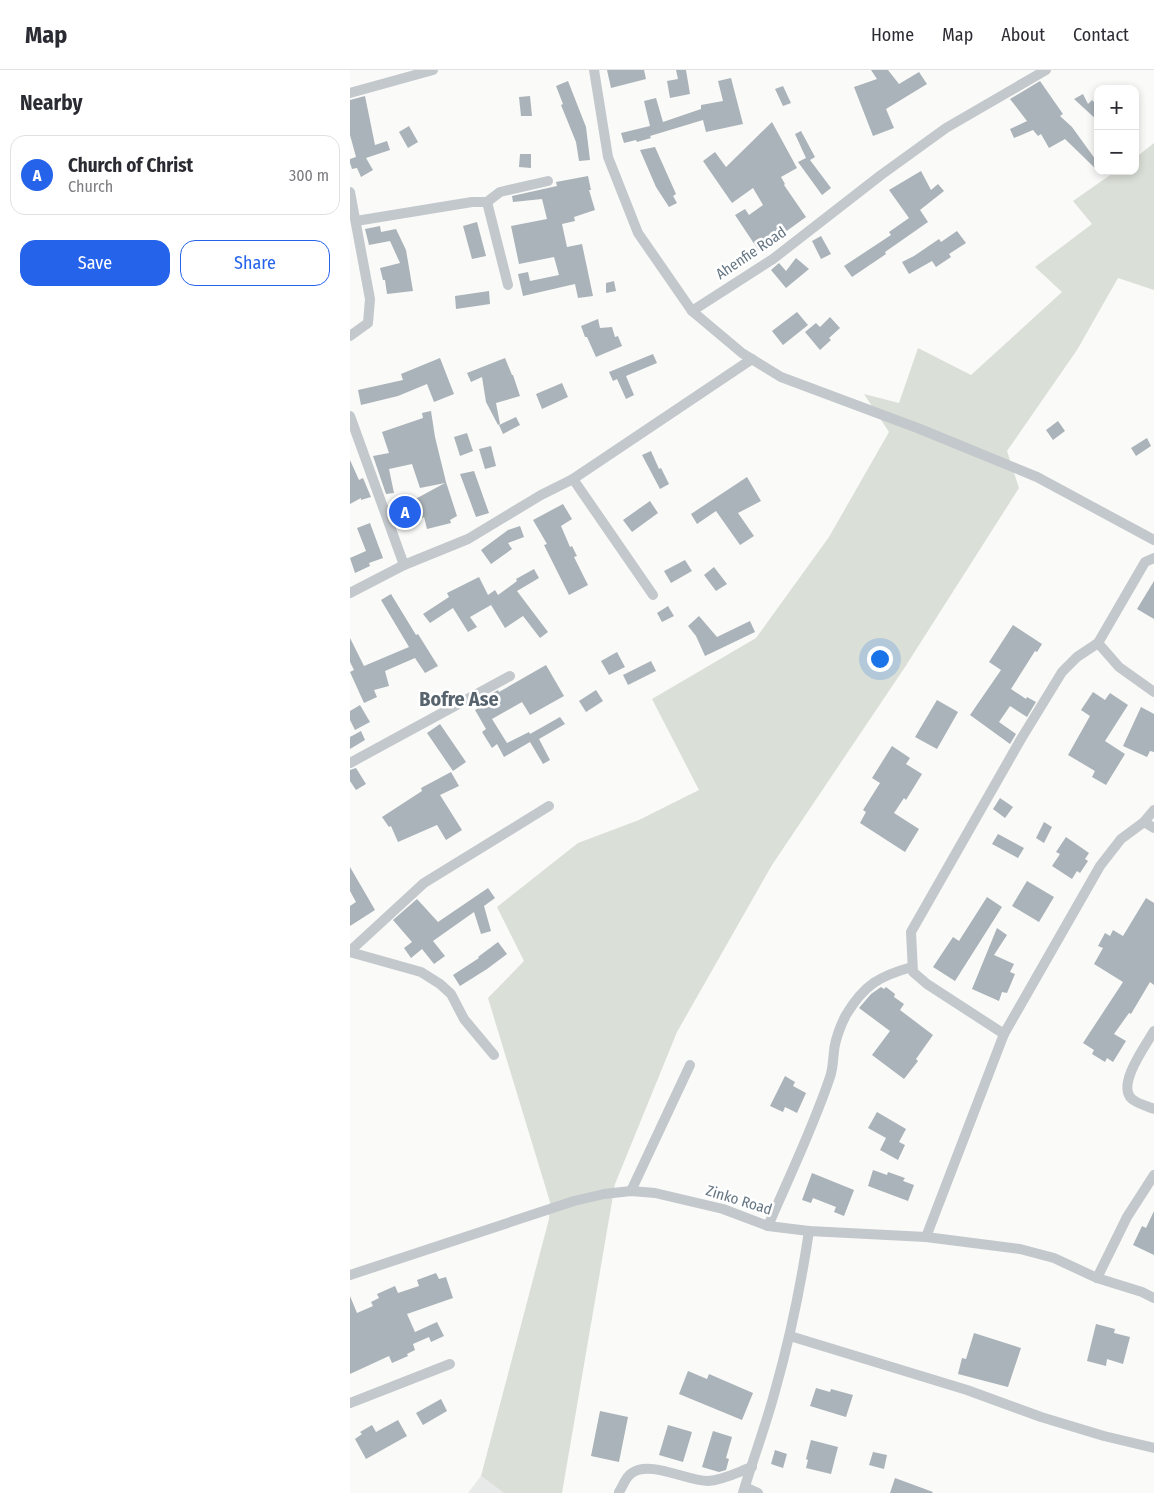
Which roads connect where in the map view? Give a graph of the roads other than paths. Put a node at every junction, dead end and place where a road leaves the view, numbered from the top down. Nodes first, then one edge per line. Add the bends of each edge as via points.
1 (433, 70) edge
2 (594, 70) edge
3 (1046, 70) edge
4 (350, 94) edge
5 (548, 181) dead end
6 (350, 192) edge
7 (487, 202) junction
8 (356, 221) junction
9 (508, 285) dead end
10 (692, 311) junction
11 (350, 336) edge
12 (752, 359) junction
13 (350, 416) edge
14 (573, 479) junction
15 (1154, 540) edge
16 (1154, 546) edge
17 (1149, 560) edge
18 (404, 565) junction
19 (350, 593) edge
20 (653, 595) dead end
21 (1098, 643) junction
22 (510, 676) dead end
23 (1154, 692) edge
24 (350, 763) edge
25 (549, 806) dead end
26 (1154, 810) edge
27 (1144, 822) junction
28 (1154, 828) edge
29 (350, 952) edge
30 (912, 966) junction
31 (1154, 1031) edge
32 (1004, 1034) junction
33 (494, 1055) dead end
34 (690, 1065) dead end
35 (1154, 1109) edge
36 (1154, 1175) edge
37 (631, 1191) junction
38 (768, 1226) junction
39 (809, 1231) junction
40 (926, 1237) junction
41 (350, 1275) edge
42 (1097, 1278) junction
43 (1154, 1298) edge
44 (790, 1336) junction
45 (450, 1364) dead end
46 (350, 1403) edge
47 (1154, 1448) edge
48 (752, 1467) junction
49 (744, 1490) edge
50 (620, 1492) edge
51 (758, 1493) edge

1 - 4 street
2 - 10 street via 608,156 638,234
3 - 10 street, Ahenfie Road via 946,128 774,259
5 - 7 street via 500,192
6 - 8 street
7 - 8 street
7 - 9 street
8 - 11 street via 370,299 368,323
10 - 12 street
12 - 14 street
12 - 15 street via 781,377 920,428 1037,477
13 - 18 street
14 - 18 street via 468,539
14 - 20 street
16 - 17 street
17 - 21 street
18 - 19 street
21 - 23 street via 1119,667
21 - 30 street via 1062,672 1020,739 911,932
22 - 24 street
25 - 29 street via 424,883
26 - 27 street
27 - 28 street
27 - 32 street via 1121,840 1100,866
29 - 33 street via 421,972 440,984 451,994 464,1019
30 - 32 street via 927,984
30 - 38 street via 887,974 872,984 845,1016 834,1048 831,1075
31 - 35 street via 1133,1066 1127,1086 1128,1095 1133,1100
32 - 40 street
34 - 37 street
36 - 42 street via 1127,1216
37 - 38 street, Zinko Road via 723,1208
37 - 41 street, Zinko Road via 574,1201
38 - 39 street, Zinko Road
39 - 40 street, Zinko Road
39 - 44 street
40 - 42 street, Zinko Road via 1020,1249 1054,1258
42 - 43 street, Zinko Road
44 - 47 street via 967,1390 1041,1417
44 - 48 street
45 - 46 street
48 - 49 street
48 - 50 street via 705,1481 645,1468 629,1475
49 - 51 street

